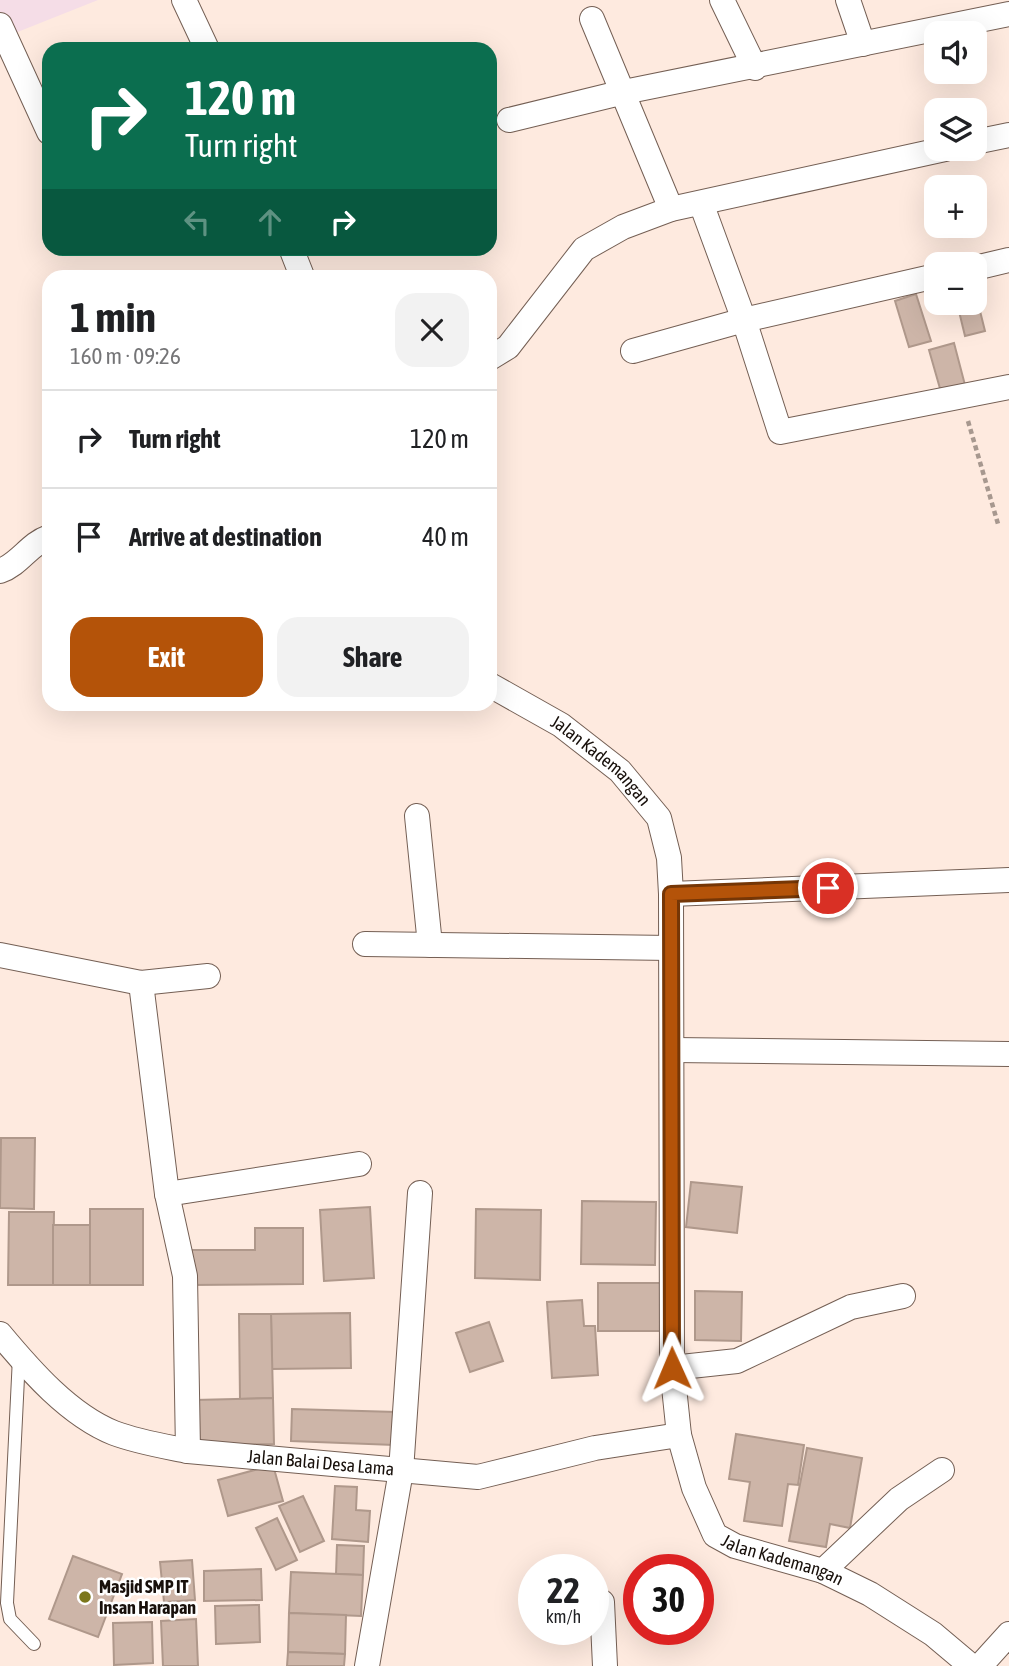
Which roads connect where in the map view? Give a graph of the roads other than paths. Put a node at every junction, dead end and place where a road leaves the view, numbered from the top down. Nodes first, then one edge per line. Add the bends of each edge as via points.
1 (184, 0) edge
2 (722, 0) edge
3 (848, 0) edge
4 (1009, 15) edge
5 (592, 19) dead end
6 (0, 25) edge
7 (204, 42) edge
8 (863, 44) junction
9 (755, 68) junction
10 (624, 92) junction
11 (42, 117) edge
12 (509, 121) dead end
13 (1009, 135) edge
14 (987, 140) edge
15 (924, 154) edge
16 (701, 203) junction
17 (671, 209) junction
18 (1009, 260) edge
19 (987, 265) edge
20 (924, 279) edge
21 (744, 320) junction
22 (633, 351) dead end
23 (497, 354) edge
24 (1009, 387) edge
25 (42, 541) edge
26 (0, 571) edge
27 (497, 689) edge
28 (417, 816) dead end
29 (1009, 880) edge
30 (671, 894) junction
31 (365, 944) dead end
32 (430, 945) junction
33 (671, 948) junction
34 (0, 955) edge
35 (208, 976) dead end
36 (141, 983) junction
37 (673, 1050) junction
38 (1009, 1054) edge
39 (359, 1164) dead end
40 (420, 1193) dead end
41 (167, 1194) junction
42 (903, 1296) dead end
43 (0, 1335) edge
44 (19, 1357) junction
45 (672, 1368) junction
46 (679, 1435) junction
47 (188, 1451) junction
48 (401, 1471) junction
49 (942, 1471) dead end
50 (823, 1571) junction
51 (1009, 1634) edge
52 (34, 1644) dead end
53 (604, 1645) edge
54 (367, 1666) edge
55 (605, 1666) edge
56 (971, 1666) edge
57 (980, 1666) edge

1 - 7 street
2 - 9 street
3 - 8 street
4 - 8 street
5 - 10 street
6 - 11 street
8 - 9 street
9 - 10 street
10 - 12 street
10 - 17 street
13 - 14 street
15 - 16 street
16 - 17 street
16 - 21 street
17 - 23 street via 623,227 584,249 508,347
18 - 19 street
20 - 21 street
21 - 22 street
21 - 24 street via 780,432
25 - 26 street
27 - 30 street, Jalan Kademangan via 561,725 620,771 659,818 669,858
28 - 32 street
29 - 30 street
30 - 33 street, Jalan Kademangan
31 - 32 street
32 - 33 street
33 - 37 street, Jalan Kademangan
34 - 36 street
35 - 36 street
36 - 41 street
37 - 38 street
37 - 45 street, Jalan Kademangan
39 - 41 street
40 - 48 street
41 - 47 street via 185,1276
42 - 45 street via 851,1307 737,1361
43 - 44 street, Jalan Balai Desa Lama
44 - 47 street, Jalan Balai Desa Lama via 55,1393 111,1432
44 - 52 lane via 6,1603 10,1619
45 - 46 street, Jalan Kademangan
46 - 48 street, Jalan Balai Desa Lama via 595,1448 478,1477
46 - 50 street, Jalan Kademangan via 694,1488 715,1535 735,1546
47 - 48 street, Jalan Balai Desa Lama via 322,1460
48 - 54 street
49 - 50 street via 899,1499
50 - 56 street, Jalan Kademangan via 905,1613
51 - 57 street
53 - 55 street

